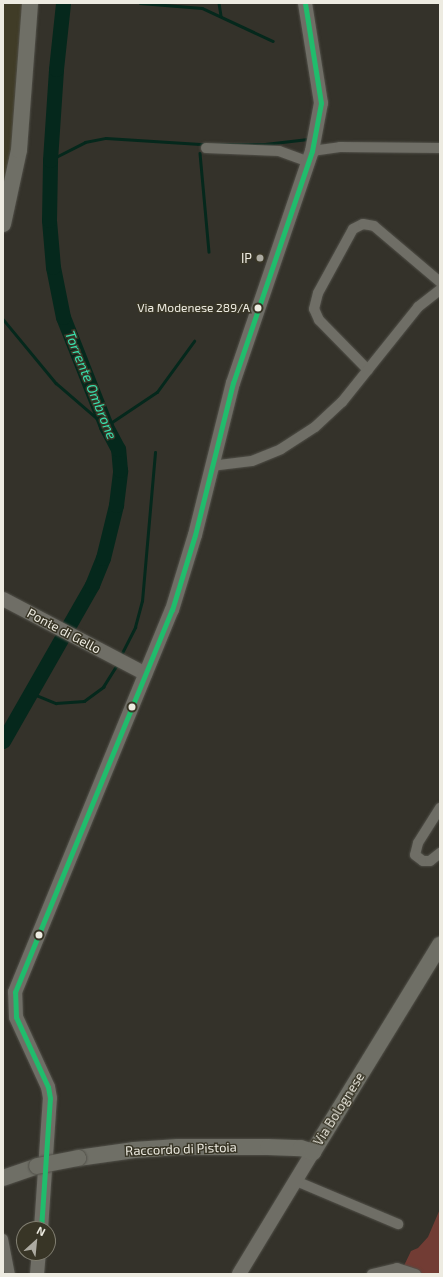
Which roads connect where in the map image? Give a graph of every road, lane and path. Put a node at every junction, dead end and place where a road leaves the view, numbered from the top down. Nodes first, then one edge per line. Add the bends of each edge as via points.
1 (30, 3) edge
2 (305, 3) edge
3 (206, 148) dead end
4 (440, 148) edge
5 (311, 156) junction
6 (3, 224) edge
7 (440, 282) edge
8 (440, 290) edge
9 (368, 370) junction
10 (212, 466) junction
11 (3, 599) edge
12 (146, 674) junction
13 (440, 808) edge
14 (440, 853) edge
15 (440, 945) edge
16 (313, 1152) junction
17 (37, 1166) junction
18 (3, 1171) edge
19 (3, 1178) edge
20 (296, 1181) junction
21 (42, 1221) edge
22 (398, 1224) dead end
23 (3, 1239) edge
24 (38, 1261) edge
25 (10, 1274) edge
26 (37, 1274) edge
27 (239, 1274) edge
28 (372, 1274) edge
29 (416, 1274) edge

1 - 6 main road via 19,150
2 - 5 street via 321,104
3 - 5 street via 279,151
4 - 5 street via 340,148
5 - 10 street via 233,384
7 - 9 street via 374,226 363,224 353,229 318,293 314,309 319,320
8 - 9 street via 418,307
9 - 10 street via 333,411 296,440 252,461
10 - 12 street via 195,535 172,610
11 - 12 street, Ponte di Gello
12 - 21 street via 15,992 16,1017 48,1087 50,1098
13 - 14 street via 418,843 415,855 423,861 430,861
15 - 16 main road, Via Bolognese
16 - 17 main road, Raccordo di Pistoia, bridge via 301,1148 268,1147 171,1148 134,1150
16 - 20 street, Via Bolognese
17 - 18 main road
17 - 19 main road, Raccordo di Pistoia
20 - 22 street
20 - 27 street, Via Bolognese
23 - 25 street
24 - 26 street
28 - 29 street via 397,1268

